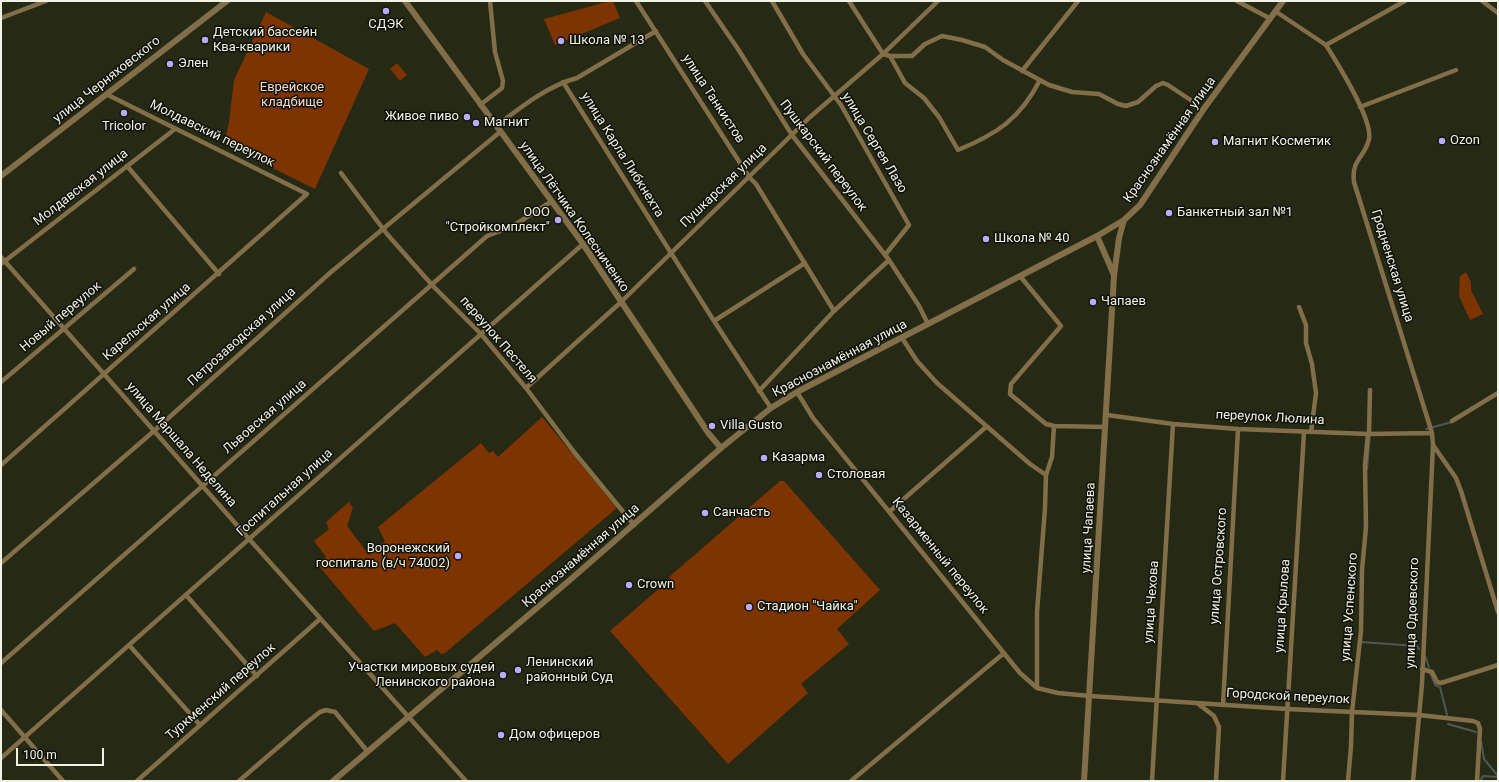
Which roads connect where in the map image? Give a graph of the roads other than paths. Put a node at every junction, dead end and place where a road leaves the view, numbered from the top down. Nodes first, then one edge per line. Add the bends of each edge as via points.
1 (46, 1) edge
2 (227, 1) edge
3 (405, 1) edge
4 (490, 1) edge
5 (636, 1) edge
6 (705, 1) edge
7 (772, 1) edge
8 (849, 1) edge
9 (938, 1) edge
10 (1078, 1) edge
11 (1237, 1) edge
12 (1282, 1) edge
13 (1405, 1) edge
14 (1482, 1) edge
15 (1275, 11) junction
16 (1498, 13) edge
17 (1, 18) edge
18 (1270, 18) junction
19 (656, 31) junction
20 (1326, 45) junction
21 (883, 54) junction
22 (890, 56) junction
23 (1456, 70) dead end
24 (1022, 71) junction
25 (1040, 80) junction
26 (563, 82) junction
27 (106, 94) junction
28 (833, 97) junction
29 (1195, 103) dead end
30 (480, 105) junction
31 (1360, 107) junction
32 (496, 126) junction
33 (175, 129) junction
34 (500, 132) junction
35 (792, 135) junction
36 (127, 166) junction
37 (341, 173) dead end
38 (1, 176) edge
39 (749, 177) junction
40 (307, 194) joint
41 (552, 201) junction
42 (1124, 220) junction
43 (383, 229) junction
44 (1096, 236) junction
45 (583, 244) junction
46 (670, 253) junction
47 (885, 255) junction
48 (889, 260) junction
49 (2, 261) edge
50 (805, 263) junction
51 (134, 269) dead end
52 (219, 274) junction
53 (1020, 276) junction
54 (1114, 276) junction
55 (433, 286) junction
56 (621, 302) junction
57 (1299, 307) dead end
58 (834, 310) junction
59 (714, 321) junction
60 (928, 324) junction
61 (64, 330) junction
62 (481, 334) junction
63 (902, 338) junction
64 (104, 374) junction
65 (1, 382) edge
66 (526, 388) junction
67 (1370, 390) dead end
68 (759, 391) junction
69 (797, 392) junction
70 (1498, 393) edge
71 (772, 408) junction
72 (1107, 415) junction
73 (1452, 421) dead end
74 (1173, 424) junction
75 (1054, 426) junction
76 (986, 427) junction
77 (1106, 427) junction
78 (1238, 429) junction
79 (154, 431) junction
80 (1304, 432) junction
81 (1311, 432) junction
82 (1432, 433) junction
83 (1369, 434) junction
84 (1433, 445) junction
85 (721, 448) junction
86 (1, 465) edge
87 (1046, 475) junction
88 (202, 486) junction
89 (890, 511) junction
90 (634, 525) junction
91 (250, 540) junction
92 (1, 562) edge
93 (186, 595) junction
94 (1498, 612) edge
95 (320, 619) junction
96 (129, 645) junction
97 (1004, 653) junction
98 (1, 663) edge
99 (1498, 665) edge
100 (1422, 669) junction
101 (257, 676) junction
102 (1037, 688) junction
103 (1090, 696) junction
104 (1157, 700) junction
105 (1197, 703) junction
106 (1222, 705) junction
107 (1287, 709) junction
108 (1, 710) edge
109 (1352, 712) junction
110 (1419, 714) junction
111 (410, 718) junction
112 (200, 725) junction
113 (25, 736) junction
114 (368, 752) junction
115 (1, 758) edge
116 (63, 781) edge
117 (136, 781) edge
118 (239, 781) edge
119 (333, 781) edge
120 (466, 781) edge
121 (851, 781) edge
122 (1084, 781) edge
123 (1152, 781) edge
124 (1216, 781) edge
125 (1283, 781) edge
126 (1348, 781) edge
127 (1413, 781) edge
128 (1477, 781) edge

1 - 17 street
2 - 27 street, улица Черняховского
3 - 30 street, улица Лётчика Колесниченко
4 - 30 street via 495,52 503,81 502,88
5 - 19 street, улица Танкистов
6 - 35 street, Пушкарский переулок
7 - 28 street, улица Сергея Лазо via 803,54
8 - 21 street
9 - 21 street, Пушкарская улица
10 - 24 street
11 - 18 street
12 - 15 street, Краснознамённая улица
13 - 20 street
14 - 16 street
15 - 18 street, Краснознамённая улица
15 - 20 street
18 - 42 street, Краснознамённая улица via 1140,204
19 - 26 street via 577,78
19 - 39 street, улица Танкистов
20 - 31 street, Гродненская улица
21 - 22 street
21 - 28 street, Пушкарская улица
22 - 24 street via 912,56 925,44 942,36 985,47
22 - 25 street via 905,83 924,98 939,117 958,150 987,137 1011,121
23 - 31 street
24 - 25 street
25 - 29 street via 1072,92 1099,94 1126,106 1138,102 1156,86 1163,84
26 - 32 street via 530,101
26 - 46 street, улица Карла Либкнехта
27 - 33 street, Молдавский переулок
27 - 38 street, улица Черняховского
28 - 35 street, Пушкарская улица
28 - 47 street, улица Сергея Лазо via 856,131 909,225
30 - 32 street, улица Лётчика Колесниченко
31 - 82 street, Гродненская улица via 1369,128 1369,139 1354,167 1354,182
32 - 34 street, улица Лётчика Колесниченко
33 - 36 street, Молдавская улица
33 - 40 street, Молдавский переулок
34 - 41 street, улица Лётчика Колесниченко
34 - 43 street, Петрозаводская улица
35 - 39 street, Пушкарская улица
35 - 47 street, Пушкарский переулок
36 - 49 street, Молдавская улица
36 - 52 street
37 - 43 street, переулок Пестеля
39 - 46 street, Пушкарская улица
39 - 50 street, улица Танкистов via 756,184
40 - 52 street, Карельская улица
41 - 45 street, улица Лётчика Колесниченко
41 - 55 street, Львовская улица via 513,226 488,236
42 - 44 street, Краснознамённая улица
42 - 54 street, улица Чапаева
43 - 55 street, переулок Пестеля
43 - 79 street, Петрозаводская улица via 331,272
44 - 53 street, Краснознамённая улица
44 - 54 street, улица Чапаева
45 - 56 street, улица Лётчика Колесниченко
45 - 62 street, Госпитальная улица
46 - 56 street, Пушкарская улица
46 - 59 street, улица Карла Либкнехта
47 - 48 street, Пушкарский переулок
48 - 58 street
48 - 60 street, Пушкарский переулок
49 - 61 street, улица Маршала Неделина
50 - 58 street, улица Танкистов
50 - 59 street
51 - 61 street, Новый переулок
52 - 64 street, Карельская улица
53 - 60 street, Краснознамённая улица
53 - 75 street via 1061,326 1011,384 1010,394 1046,424
54 - 72 street, улица Чапаева
55 - 62 street, переулок Пестеля
55 - 88 street, Львовская улица
56 - 66 street, Пушкарская улица
56 - 85 street, улица Лётчика Колесниченко
57 - 81 street via 1306,324 1306,343 1316,393
58 - 68 street
59 - 68 street, улица Карла Либкнехта
60 - 63 street, Краснознамённая улица
61 - 64 street, улица Маршала Неделина
61 - 65 street, Новый переулок
62 - 66 street, переулок Пестеля
62 - 91 street, Госпитальная улица
63 - 69 street, Краснознамённая улица
63 - 76 street via 917,361 937,383
64 - 79 street, улица Маршала Неделина
64 - 86 street, Карельская улица
66 - 90 street, переулок Пестеля
67 - 83 street, улица Успенского
68 - 71 street, улица Карла Либкнехта
69 - 71 street, Краснознамённая улица
69 - 89 street, Казарменный переулок via 813,418
70 - 73 street
71 - 85 street, Краснознамённая улица
72 - 74 street, переулок Люлина
72 - 77 street, улица Чапаева
74 - 78 street, переулок Люлина
74 - 104 street, улица Чехова
75 - 77 street
75 - 87 street via 1052,457
76 - 87 street
76 - 89 street
77 - 103 street, улица Чапаева
78 - 80 street, переулок Люлина
78 - 106 street, улица Островского
79 - 88 street, улица Маршала Неделина
79 - 92 street, Петрозаводская улица
80 - 81 street, переулок Люлина
80 - 107 street, улица Крылова
81 - 83 street, переулок Люлина
82 - 83 street, переулок Люлина
82 - 84 street, Гродненская улица
83 - 109 street, улица Успенского via 1365,465 1366,528 1361,631
84 - 94 street via 1456,478
84 - 100 street, улица Одоевского
85 - 90 street, Краснознамённая улица
87 - 102 street via 1037,612
88 - 91 street, улица Маршала Неделина
88 - 98 street, Львовская улица
89 - 97 street, Казарменный переулок
90 - 111 street, Краснознамённая улица
91 - 93 street, Госпитальная улица
91 - 95 street, улица Маршала Неделина
93 - 96 street, Госпитальная улица
93 - 101 street
95 - 101 street, Туркменский переулок
95 - 111 street, улица Маршала Неделина
96 - 112 street
96 - 113 street, Госпитальная улица
97 - 102 street, Казарменный переулок via 1020,673
97 - 121 street
99 - 100 street via 1441,683 1437,682 1432,672
100 - 110 street, улица Одоевского
101 - 112 street, Туркменский переулок
102 - 103 street, Казарменный переулок
103 - 104 street, Городской переулок
103 - 122 street, улица Чапаева
104 - 105 street, Городской переулок
104 - 123 street, улица Чехова
105 - 106 street, Городской переулок
105 - 124 street via 1218,720
106 - 107 street, Городской переулок
107 - 109 street, Городской переулок
107 - 125 street, улица Крылова
108 - 113 street
109 - 110 street, Городской переулок
109 - 126 street, улица Успенского
110 - 127 street, улица Одоевского
110 - 128 street, Городской переулок via 1478,723 1480,729
111 - 114 street, Краснознамённая улица
111 - 120 street, улица Маршала Неделина
112 - 117 street, Туркменский переулок
113 - 115 street, Госпитальная улица
113 - 116 street
114 - 118 street via 335,712 326,710 306,723
114 - 119 street, Краснознамённая улица

